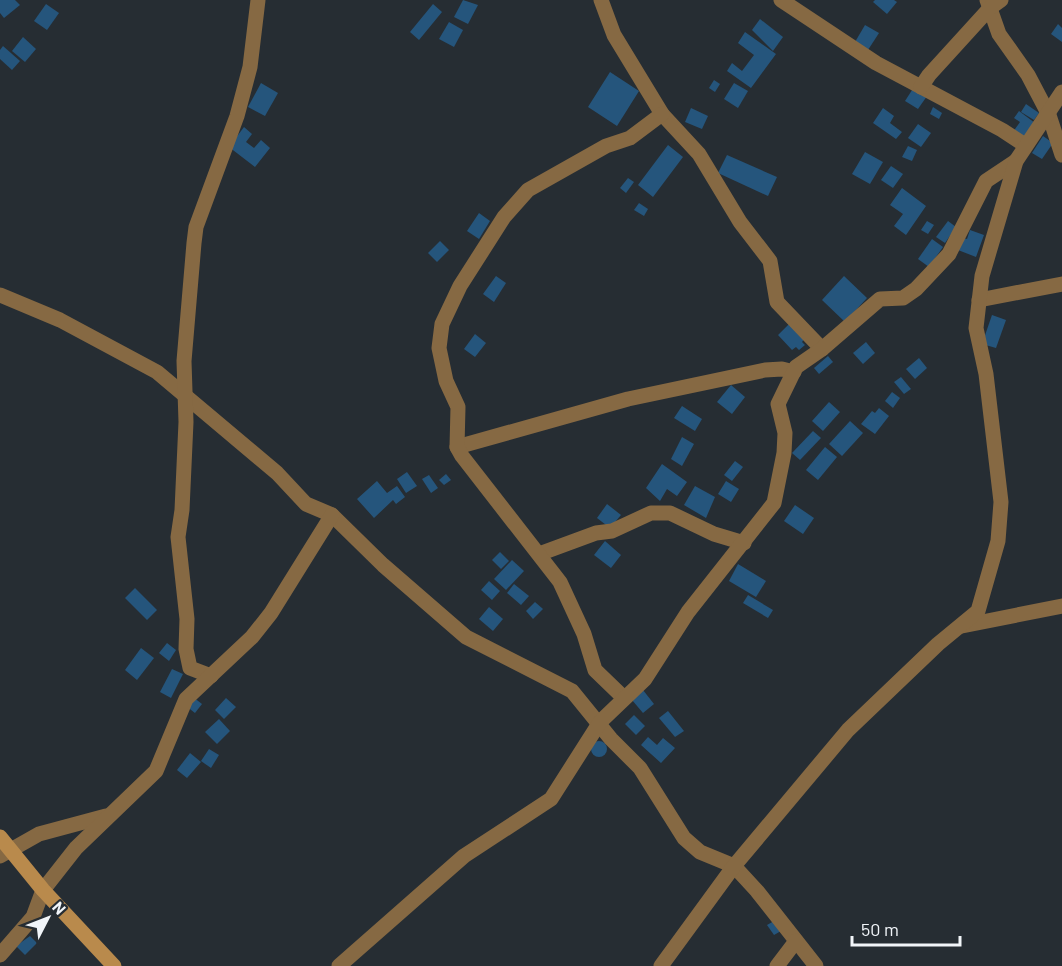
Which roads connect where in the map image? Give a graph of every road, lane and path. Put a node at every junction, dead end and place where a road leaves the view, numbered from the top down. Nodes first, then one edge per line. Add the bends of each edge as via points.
1 (258, 0) edge
2 (601, 0) edge
3 (781, 0) edge
4 (993, 3) edge
5 (921, 87) junction
6 (1062, 92) edge
7 (662, 114) junction
8 (1049, 115) junction
9 (1025, 146) junction
10 (1062, 155) edge
11 (1016, 161) junction
12 (1062, 284) edge
13 (0, 295) edge
14 (979, 300) junction
15 (822, 350) junction
16 (794, 372) junction
17 (184, 395) junction
18 (457, 447) junction
19 (332, 515) junction
20 (744, 543) junction
21 (539, 554) junction
22 (1062, 606) edge
23 (960, 626) junction
24 (212, 676) junction
25 (624, 698) junction
26 (600, 722) junction
27 (109, 815) junction
28 (0, 837) edge
29 (5, 853) edge
30 (734, 866) junction
31 (43, 890) junction
32 (796, 941) junction
33 (0, 955) edge
34 (114, 966) edge
35 (339, 966) edge
36 (661, 966) edge
37 (777, 966) edge
38 (816, 966) edge

1 - 17 street via 250,67 237,116 196,227
2 - 7 street via 614,35
3 - 5 street via 876,63
4 - 5 street
4 - 8 street via 999,34 1028,75
5 - 9 street
6 - 8 street
7 - 15 street via 699,154 740,222 770,261 777,302
7 - 18 street via 630,138 606,146 528,190 504,217 460,286 442,324 439,348 446,381 458,407
8 - 9 street
8 - 10 street
9 - 11 street
11 - 14 street via 982,276
11 - 15 street via 986,181 949,254 916,289 903,298 880,299
12 - 14 street
13 - 17 street via 117,348 157,372
14 - 23 street via 976,328 986,374 1001,502 998,541 978,611
15 - 16 street
16 - 18 street via 765,370 628,399
16 - 20 street via 778,404 785,434 774,503
17 - 19 street via 277,473 306,504
17 - 24 street via 178,537 187,619 186,649 190,668
18 - 21 street
19 - 24 street via 272,613
19 - 26 street via 466,638 572,691
20 - 21 street via 670,513 651,513 612,531
20 - 25 street via 688,612 650,672
21 - 25 street via 560,582 584,634 595,670
22 - 23 street
23 - 30 street via 848,730
24 - 27 street via 186,699 156,771
25 - 26 street
26 - 30 street via 646,776 692,847
26 - 35 street via 551,799 464,856
27 - 29 street via 39,834
27 - 31 street
28 - 29 main road
29 - 31 main road
30 - 32 street
30 - 36 street
31 - 33 street via 33,917
31 - 34 main road
32 - 37 street
32 - 38 street

